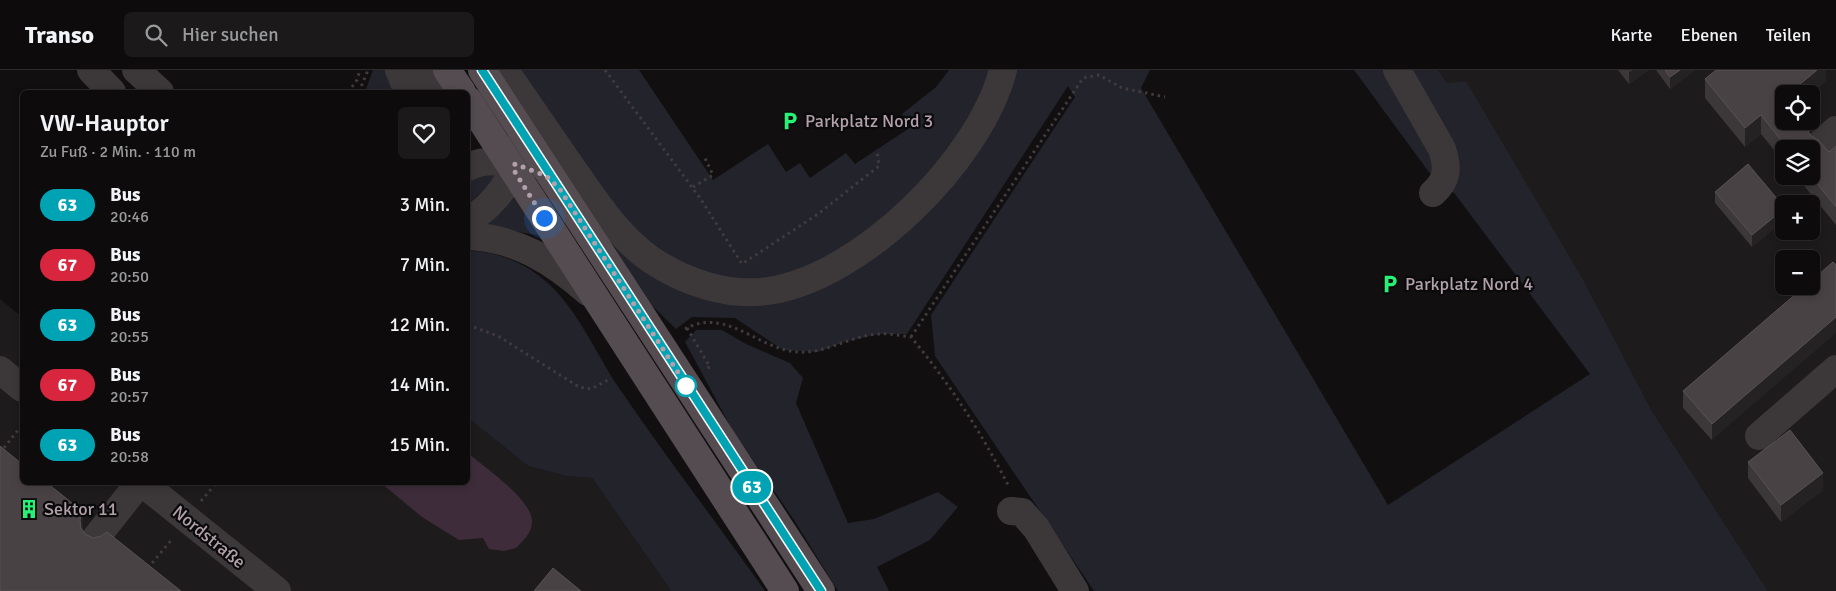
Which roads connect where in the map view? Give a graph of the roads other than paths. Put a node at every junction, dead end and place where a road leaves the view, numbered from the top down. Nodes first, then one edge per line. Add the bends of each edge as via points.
1 (92, 70) edge
2 (136, 70) edge
3 (399, 70) edge
4 (424, 70) edge
5 (447, 70) edge
6 (482, 70) edge
7 (496, 70) edge
8 (1003, 70) edge
9 (1397, 70) edge
10 (110, 90) edge
11 (158, 90) edge
12 (407, 90) edge
13 (430, 90) edge
14 (461, 90) edge
15 (470, 103) edge
16 (511, 115) junction
17 (512, 165) junction
18 (470, 166) edge
19 (559, 188) junction
20 (1433, 193) dead end
21 (470, 220) edge
22 (470, 236) edge
23 (595, 298) junction
24 (1836, 369) edge
25 (0, 370) edge
26 (20, 386) edge
27 (1759, 436) dead end
28 (138, 485) edge
29 (144, 485) edge
30 (1016, 511) road end
31 (95, 539) edge
32 (277, 591) edge
33 (785, 591) edge
34 (821, 591) edge
35 (1075, 591) edge

1 - 10 street
2 - 11 street
3 - 12 street
4 - 13 street
5 - 14 main road
6 - 16 main road
7 - 8 street via 508,75 610,221 649,258 673,273 718,289 767,291 824,275 860,253 892,227 955,162 980,123
9 - 20 street via 1432,130 1446,162 1443,184
15 - 17 main road
16 - 17 street via 518,141
16 - 19 main road
17 - 18 street via 477,162
17 - 19 street via 546,176
17 - 21 street via 507,183 494,200
17 - 23 main road
19 - 34 main road
22 - 23 street via 516,245 538,254
23 - 33 main road
24 - 27 street
25 - 26 street
28 - 31 street
29 - 32 street, Nordstraße
30 - 35 street via 1036,528

